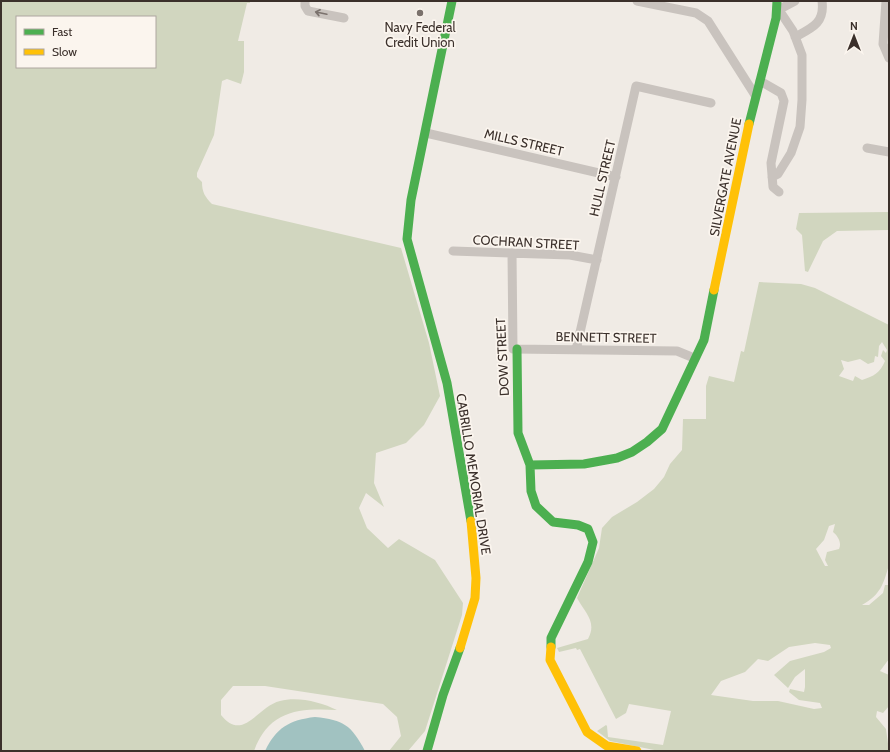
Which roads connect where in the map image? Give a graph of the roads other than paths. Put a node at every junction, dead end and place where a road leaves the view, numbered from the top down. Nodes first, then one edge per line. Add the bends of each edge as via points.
1 (305, 1) edge
2 (452, 1) edge
3 (637, 1) edge
4 (795, 1) edge
5 (822, 1) edge
6 (887, 3) edge
7 (778, 6) edge
8 (344, 18) dead end
9 (795, 36) junction
10 (889, 58) edge
11 (760, 81) junction
12 (755, 95) junction
13 (712, 103) dead end
14 (426, 133) junction
15 (867, 148) dead end
16 (889, 152) edge
17 (616, 177) junction
18 (772, 177) junction
19 (779, 192) dead end
20 (453, 251) dead end
21 (512, 253) junction
22 (597, 260) junction
23 (517, 349) junction
24 (576, 350) junction
25 (694, 358) junction
26 (530, 465) junction
27 (427, 751) edge
28 (637, 751) edge

8 -> 1 street via 308,10
2 - 14 street, CABRILLO MEMORIAL DRIVE
3 - 12 street via 696,13 708,21
4 - 7 street
5 - 9 street via 821,17 814,27
6 - 10 street via 883,44
7 - 9 street
7 - 11 street, SILVERGATE AVENUE
9 - 18 street via 802,56 800,127 791,153 778,174
11 - 12 street, SILVERGATE AVENUE
11 - 18 street via 781,94 784,101 771,163
12 - 25 street, SILVERGATE AVENUE via 704,340
13 - 17 street, HULL STREET via 636,86
14 - 17 street, MILLS STREET
14 - 27 street, CABRILLO MEMORIAL DRIVE via 411,200 407,239 447,383 472,530 476,578 475,598
15 - 16 street
17 - 22 street, HULL STREET
18 - 19 street via 773,187
20 - 21 street, COCHRAN STREET
21 - 22 street, COCHRAN STREET via 570,255
21 - 23 street, DOW STREET via 513,349
22 - 24 street, HULL STREET
23 - 24 street, BENNETT STREET
23 - 26 street, DOW STREET via 518,433
24 - 25 street, BENNETT STREET via 677,352
25 - 26 street, SILVERGATE AVENUE via 662,429 651,440 621,458 599,464
26 - 28 street, DOW STREET via 531,491 536,506 553,522 588,529 593,542 588,562 551,638 550,660 587,732 607,746

